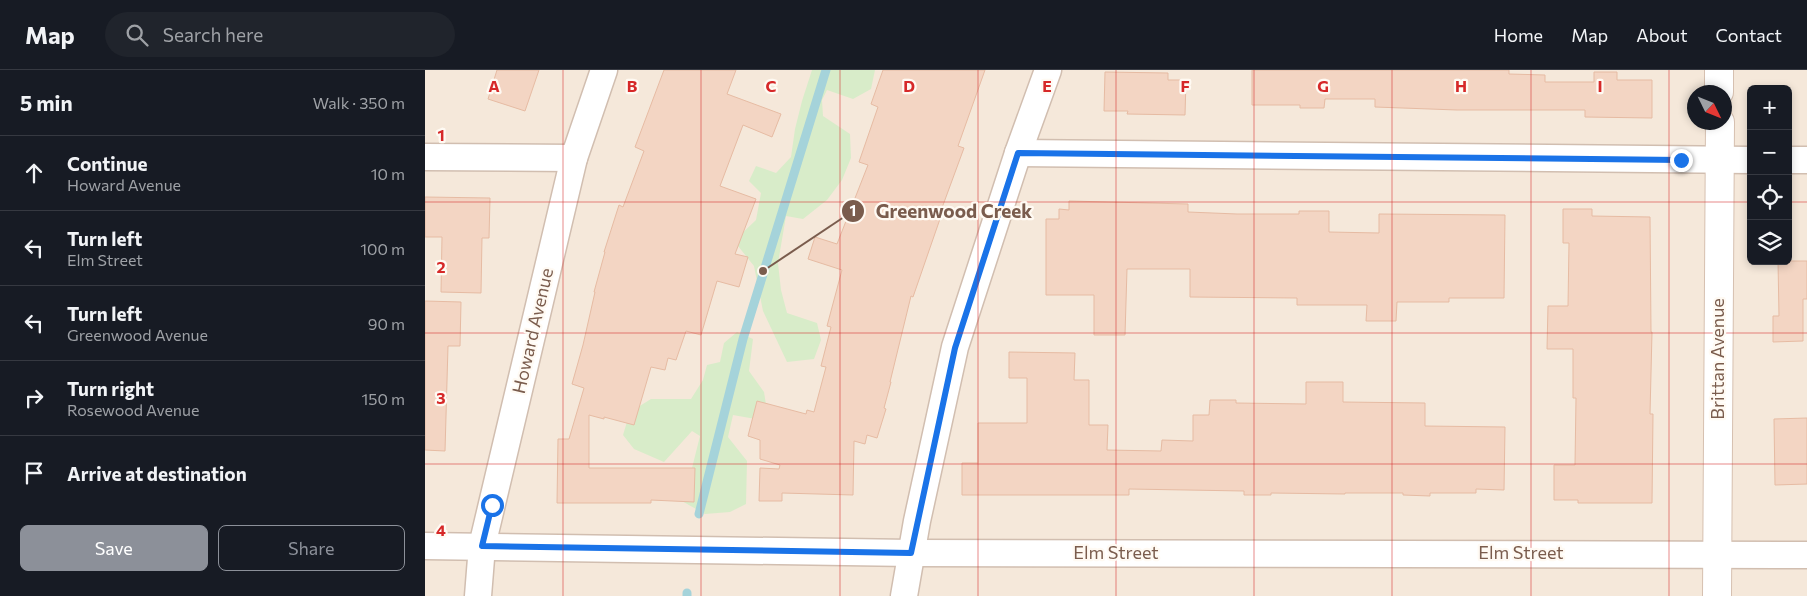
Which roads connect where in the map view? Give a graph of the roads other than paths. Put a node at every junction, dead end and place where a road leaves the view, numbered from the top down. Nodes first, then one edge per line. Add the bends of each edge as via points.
1 (604, 70) edge
2 (1048, 70) edge
3 (1719, 70) edge
4 (1719, 85) edge
5 (1720, 130) edge
6 (1018, 153) junction
7 (425, 157) edge
8 (573, 158) junction
9 (1720, 159) junction
10 (1747, 160) edge
11 (1792, 160) edge
12 (1807, 160) edge
13 (425, 546) edge
14 (482, 546) junction
15 (911, 553) junction
16 (1717, 554) junction
17 (1807, 554) edge
18 (478, 596) edge
19 (904, 596) edge
20 (1717, 596) edge

1 - 8 street, Howard Avenue
2 - 6 street
3 - 4 main road
5 - 9 main road, Brittan Avenue
6 - 9 street
6 - 15 street via 955,348
7 - 8 street
8 - 14 street, Howard Avenue
9 - 10 street
9 - 16 main road, Brittan Avenue
11 - 12 street
13 - 14 street, Elm Street
14 - 15 street, Elm Street
14 - 18 street, Howard Avenue
15 - 16 street, Elm Street
15 - 19 street
16 - 17 street, Elm Street
16 - 20 main road, Brittan Avenue

